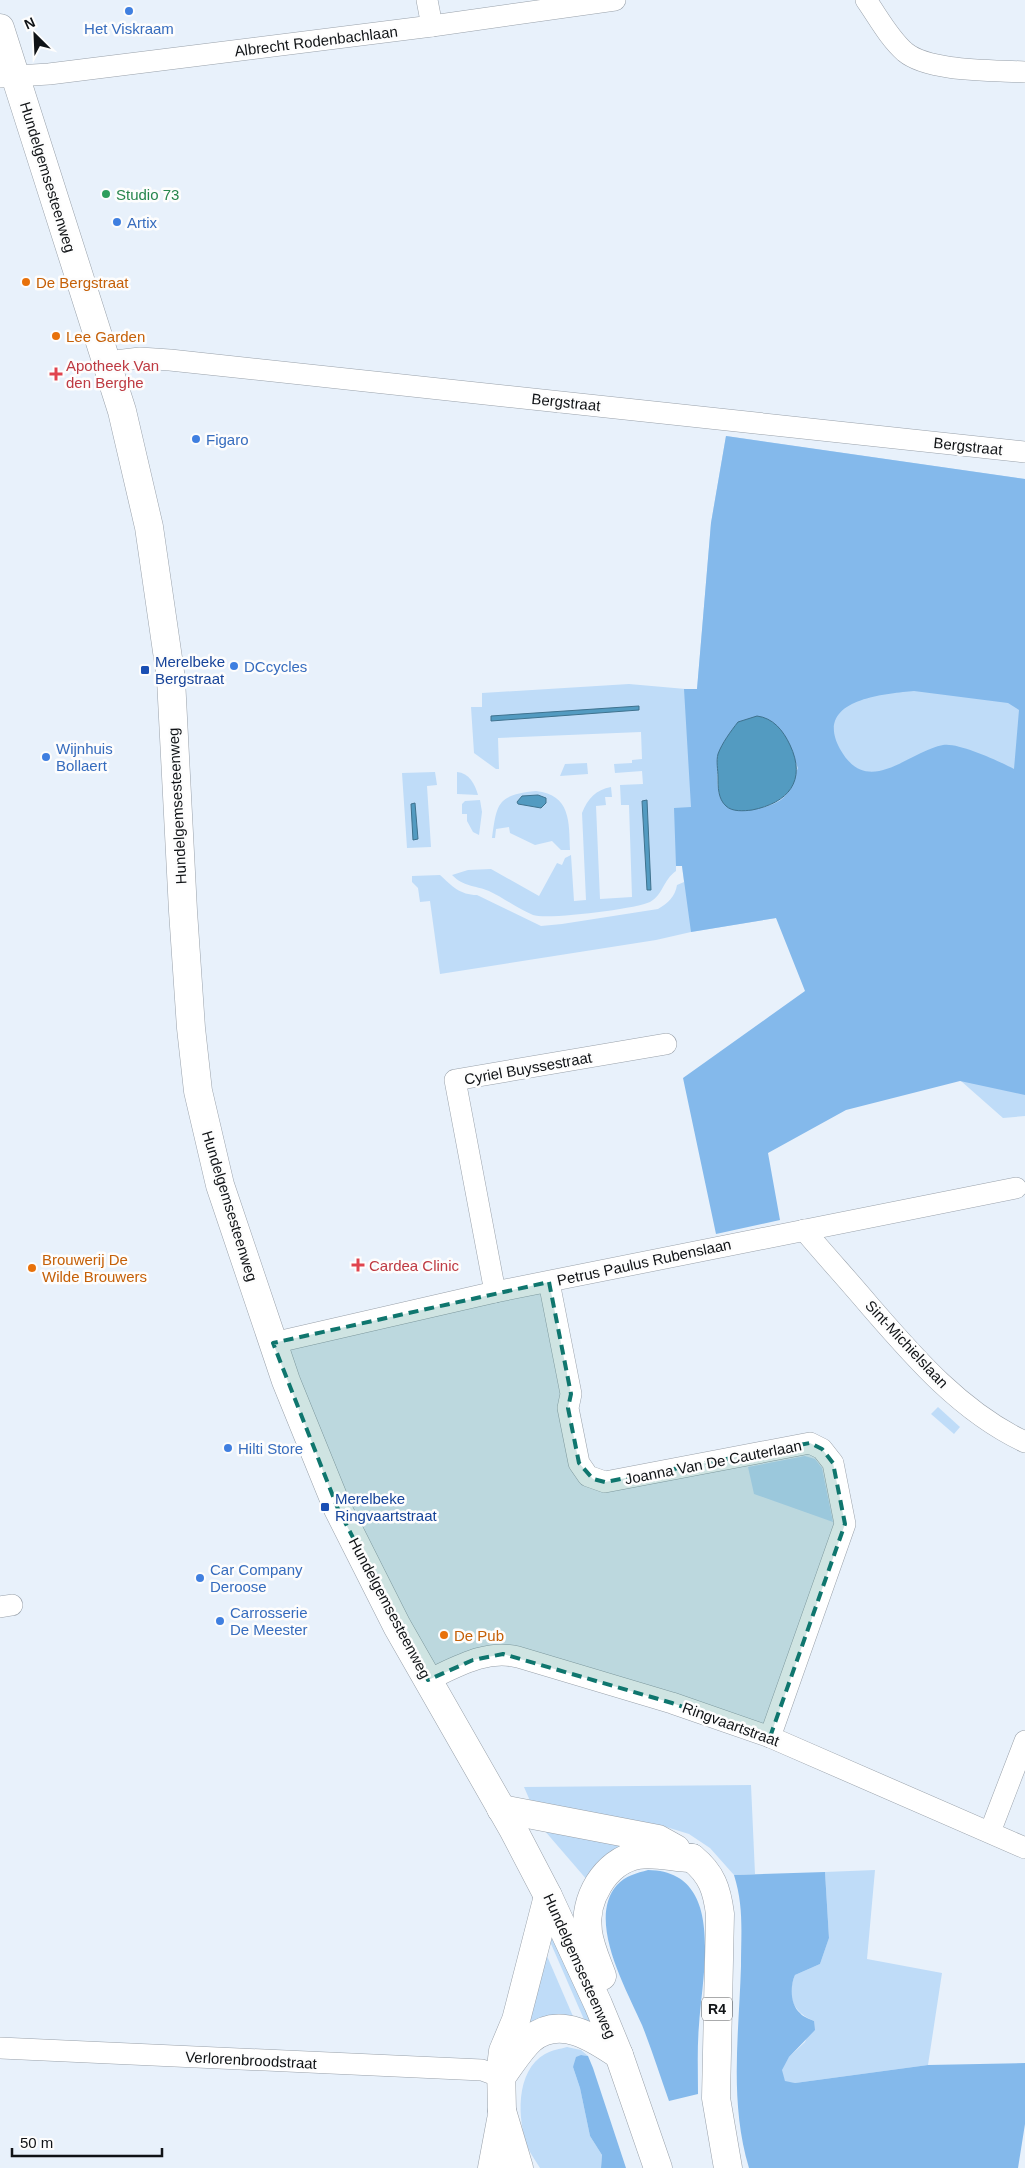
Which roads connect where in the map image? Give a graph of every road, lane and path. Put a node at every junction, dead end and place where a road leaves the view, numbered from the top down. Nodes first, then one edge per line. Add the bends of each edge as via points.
1 (427, 0) edge
2 (608, 0) edge
3 (866, 0) edge
4 (886, 0) edge
5 (884, 25) junction
6 (432, 26) junction
7 (0, 28) edge
8 (1025, 72) edge
9 (8, 76) edge
10 (107, 362) junction
11 (1025, 452) edge
12 (666, 1044) dead end
13 (1016, 1188) dead end
14 (804, 1230) junction
15 (549, 1282) junction
16 (496, 1292) junction
17 (273, 1343) junction
18 (1025, 1442) edge
19 (428, 1680) junction
20 (770, 1737) junction
21 (1025, 1741) edge
22 (501, 1809) junction
23 (990, 1832) junction
24 (1025, 1848) edge
25 (692, 1858) junction
26 (548, 1896) junction
27 (598, 2004) junction
28 (0, 2048) edge
29 (619, 2055) junction
30 (501, 2077) junction
31 (502, 2111) junction
32 (492, 2168) edge
33 (519, 2168) edge
34 (658, 2168) edge
35 (728, 2168) edge

1 - 6 street
2 - 6 street, Albrecht Rodenbachlaan
3 - 5 street
4 - 5 street
5 - 8 street via 906,52 922,61 946,67
6 - 9 street, Albrecht Rodenbachlaan
7 - 9 main road, Hundelgemsesteenweg
9 - 10 main road, Hundelgemsesteenweg
10 - 11 street, Bergstraat via 140,358 170,360
10 - 17 main road, Hundelgemsesteenweg via 140,483 170,671 183,911 198,1091 220,1185
12 - 16 street, Cyriel Buyssestraat via 455,1080
13 - 14 street, Petrus Paulus Rubenslaan
14 - 15 street, Petrus Paulus Rubenslaan
14 - 18 street, Sint-Michielslaan via 923,1366 974,1410
15 - 16 street, Petrus Paulus Rubenslaan
15 - 20 street, Joanna Van De Cauterlaan via 571,1394 568,1408 580,1463 588,1476 605,1482 810,1443 822,1449 833,1463 845,1524
16 - 17 street, Petrus Paulus Rubenslaan
17 - 19 main road, Hundelgemsesteenweg via 338,1510
19 - 20 street, Ringvaartstraat via 473,1660 503,1654 672,1703
19 - 22 main road, Hundelgemsesteenweg
20 - 23 street, Ringvaartstraat
21 - 23 street
22 - 25 main road, R4 via 658,1839
22 - 26 main road, Hundelgemsesteenweg
23 - 24 street, Ringvaartstraat
25 - 27 main road via 638,1855 620,1862 596,1888 588,1912 588,1932 603,1978
25 - 35 main road, R4 via 714,1881 718,1896 716,2098
26 - 27 main road, Hundelgemsesteenweg
26 - 30 main road via 516,2020 503,2051
27 - 29 main road, Hundelgemsesteenweg
28 - 30 street, Verlorenbroodstraat via 482,2070
29 - 30 main road via 575,2030 546,2030 532,2039
29 - 34 main road, Hundelgemsesteenweg
30 - 31 main road
31 - 32 main road
31 - 33 main road

